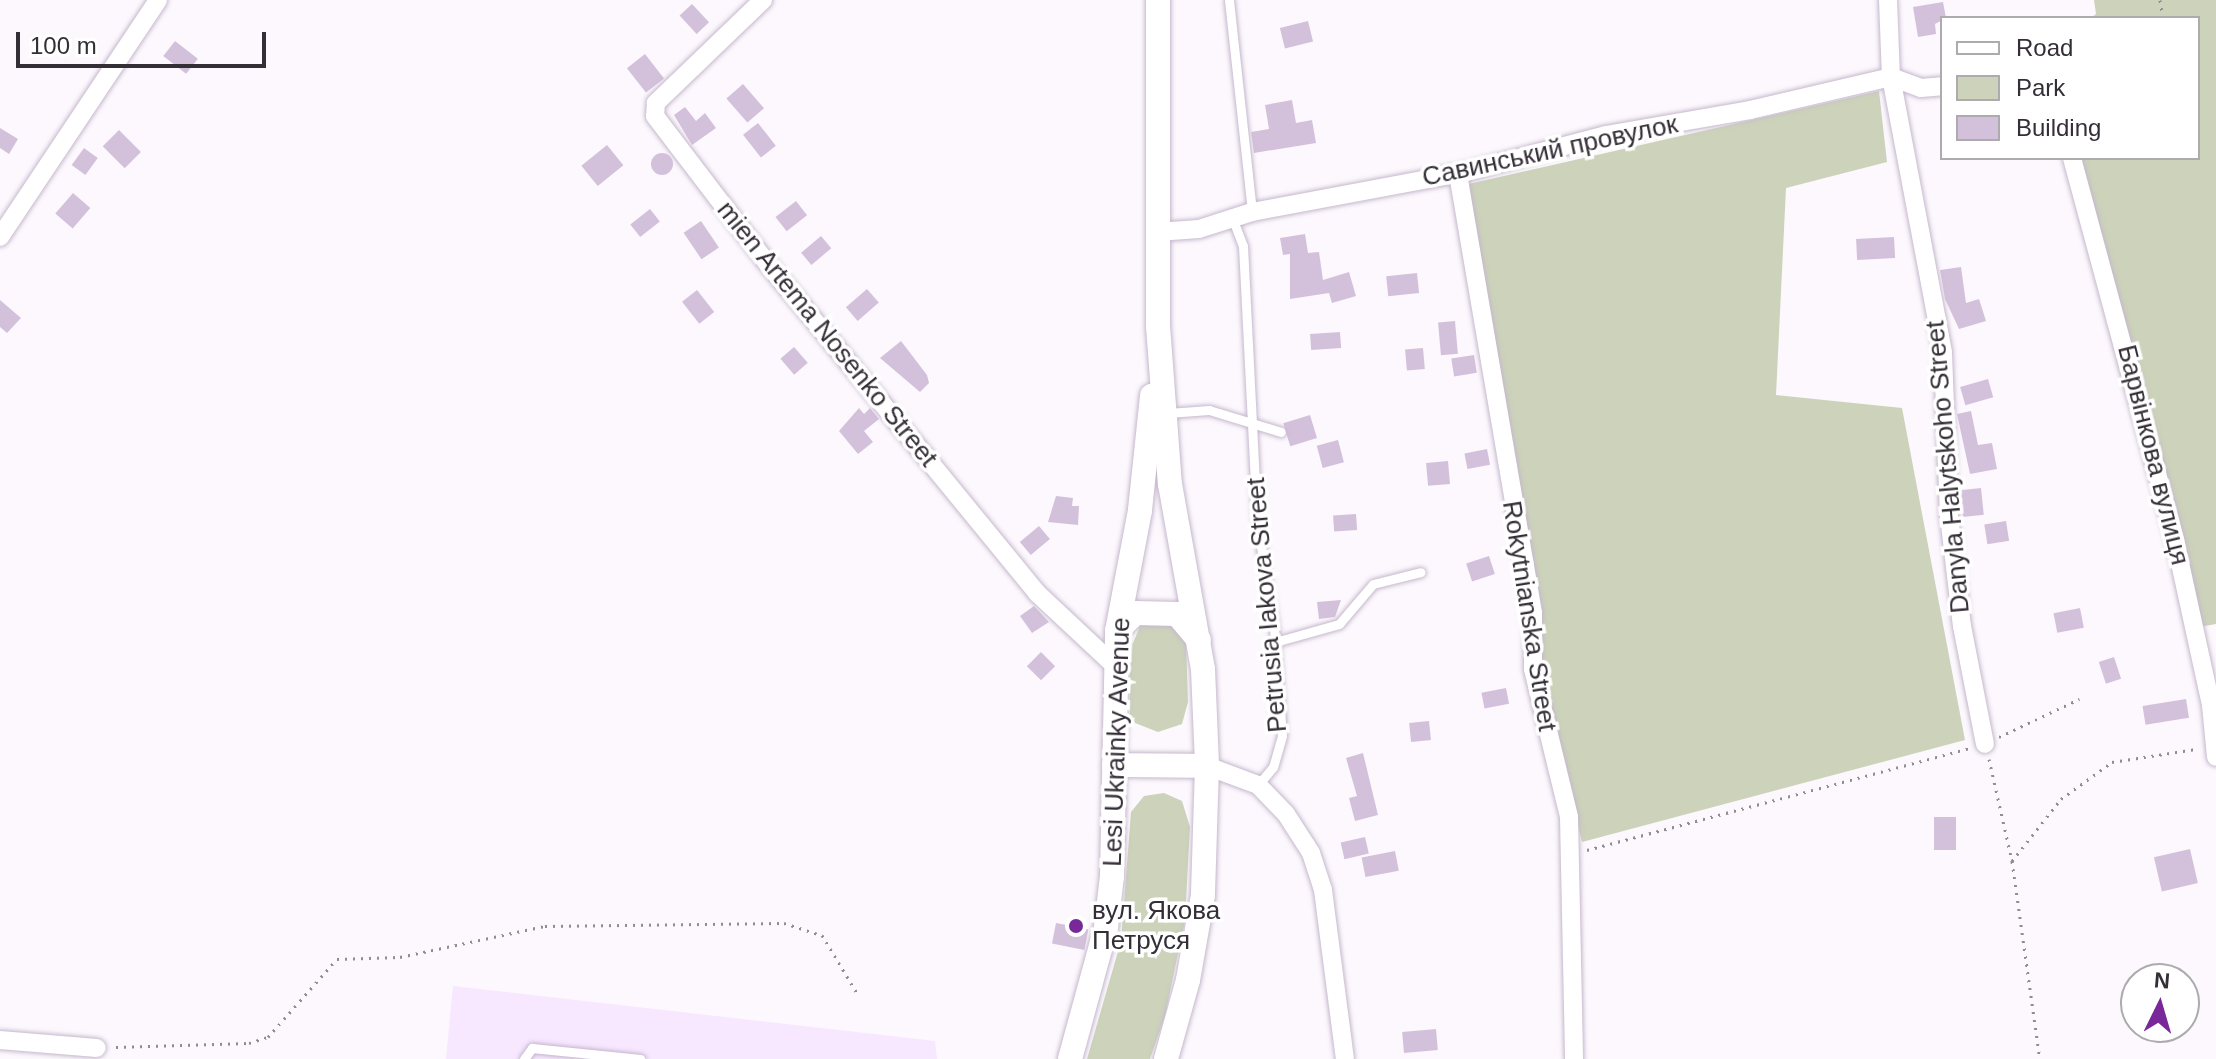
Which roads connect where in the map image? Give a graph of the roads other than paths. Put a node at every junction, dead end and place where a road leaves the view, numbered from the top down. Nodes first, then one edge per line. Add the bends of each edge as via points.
1 (158, 0) edge
2 (763, 0) edge
3 (1158, 0) edge
4 (1229, 0) edge
5 (1888, 0) edge
6 (1891, 77) junction
7 (1940, 86) edge
8 (2073, 160) edge
9 (1458, 174) junction
10 (1252, 212) junction
11 (1233, 220) junction
12 (1157, 232) junction
13 (0, 237) edge
14 (1158, 326) junction
15 (1165, 414) junction
16 (1252, 423) junction
17 (1281, 432) dead end
18 (1421, 572) dead end
19 (1117, 631) junction
20 (1200, 642) junction
21 (1275, 642) junction
22 (1115, 666) junction
23 (1985, 744) road end
24 (2215, 752) edge
25 (1114, 765) junction
26 (1207, 766) junction
27 (1258, 785) junction
28 (0, 1040) edge
29 (97, 1048) road end
30 (524, 1059) edge
31 (640, 1059) edge
32 (1070, 1059) edge
33 (1166, 1059) edge
34 (1345, 1059) edge
35 (1574, 1059) edge

1 - 13 street
2 - 22 street, mien Artema Nosenko Street via 656,103 655,116 767,263 1037,593
3 - 12 street, Lesi Ukrainky Avenue
4 - 10 lane
5 - 6 street, Danyla Halytskoho Street
6 - 7 street, Савинський провулок via 1921,88
6 - 9 street, Савинський провулок via 1750,110 1606,135
6 - 23 street, Danyla Halytskoho Street via 1943,353 1949,516 1962,626
8 - 24 street, Барвінкова вулиця via 2175,540 2211,705
9 - 10 street, Савинський провулок
9 - 35 street, Rokytnianska Street via 1533,613 1533,669 1569,817
10 - 11 street, Савинський провулок
11 - 12 street, Савинський провулок
11 - 16 lane, Petrusia Iakova Street via 1243,246
12 - 14 street, Lesi Ukrainky Avenue
14 - 15 street, Lesi Ukrainky Avenue
14 - 19 street, Lesi Ukrainky Avenue via 1142,495
15 - 16 lane via 1209,410
15 - 20 street, Lesi Ukrainky Avenue via 1173,506
16 - 17 lane
16 - 21 lane, Petrusia Iakova Street via 1257,521
18 - 21 lane via 1373,584 1339,624
19 - 20 street via 1135,613 1177,614
19 - 22 street, Lesi Ukrainky Avenue
20 - 26 street, Lesi Ukrainky Avenue
21 - 27 lane, Petrusia Iakova Street via 1282,736 1273,767
22 - 25 street, Lesi Ukrainky Avenue
25 - 26 street
25 - 32 street, Lesi Ukrainky Avenue via 1106,927
26 - 27 street
26 - 33 street, Lesi Ukrainky Avenue via 1203,895 1188,980
27 - 34 street via 1286,814 1311,853 1319,878
28 - 29 street
30 - 31 lane via 532,1048

